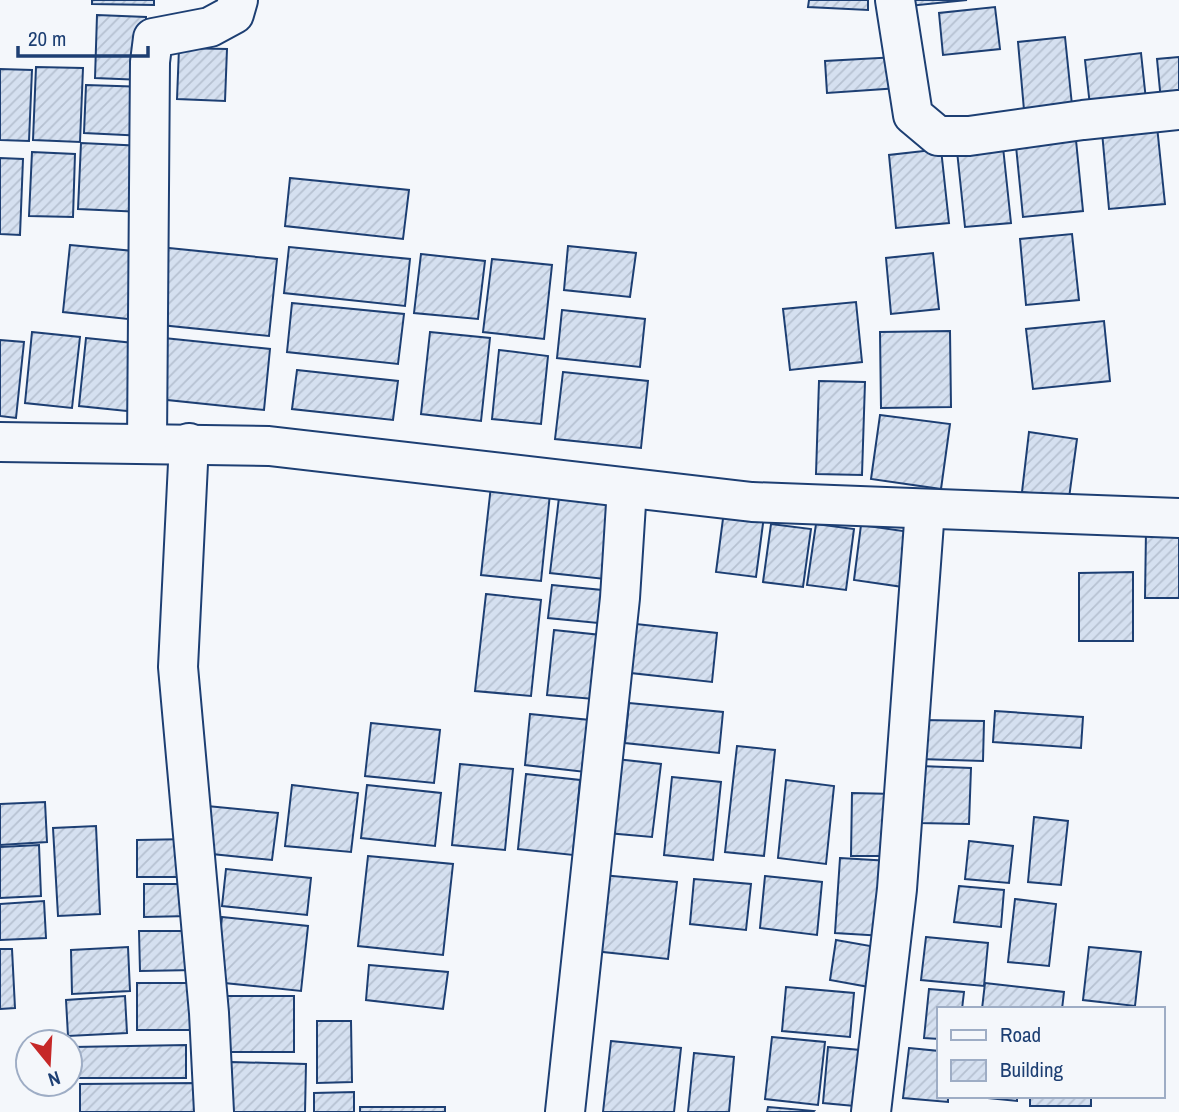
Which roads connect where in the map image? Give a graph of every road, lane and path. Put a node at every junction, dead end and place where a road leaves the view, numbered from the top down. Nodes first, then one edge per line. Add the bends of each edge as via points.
1 (239, 0) edge
2 (895, 0) edge
3 (1179, 110) edge
4 (0, 442) edge
5 (146, 442) junction
6 (189, 443) junction
7 (627, 488) junction
8 (925, 509) junction
9 (1179, 518) edge
10 (214, 1112) edge
11 (565, 1112) edge
12 (871, 1112) edge

1 - 5 street via 234,14 210,27 153,38
2 - 3 street via 913,115 939,136
4 - 5 street
5 - 6 street
6 - 7 street via 269,446
6 - 10 street via 178,667
7 - 8 street via 752,502
7 - 11 street via 620,598
8 - 9 street
8 - 12 street via 897,889

